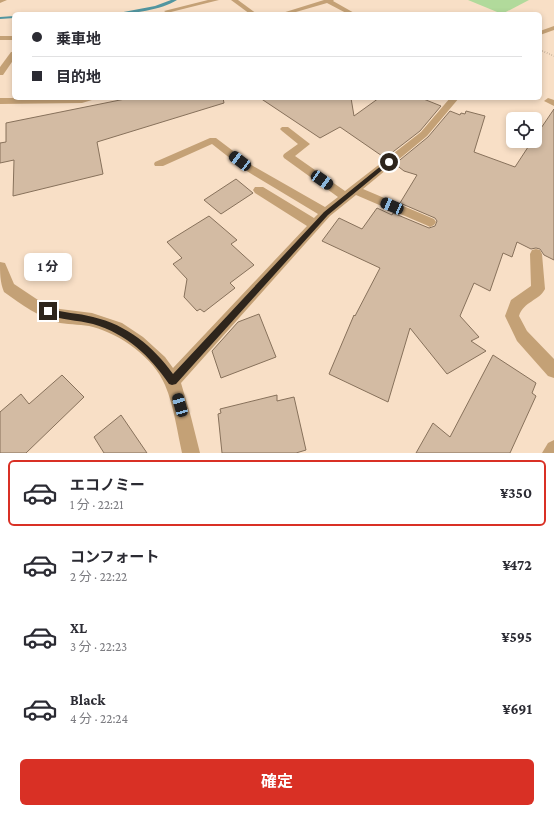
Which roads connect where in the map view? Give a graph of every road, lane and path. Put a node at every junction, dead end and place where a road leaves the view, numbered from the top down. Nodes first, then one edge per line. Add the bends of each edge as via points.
1 (4, 0) edge
2 (216, 0) edge
3 (234, 0) edge
4 (329, 0) edge
5 (0, 1) edge
6 (167, 11) dead end
7 (251, 12) edge
8 (289, 12) edge
9 (349, 12) edge
10 (554, 28) edge
11 (542, 32) edge
12 (0, 38) edge
13 (12, 38) edge
14 (542, 51) edge
15 (554, 56) edge
16 (12, 57) edge
17 (0, 73) edge
18 (82, 100) edge
19 (453, 100) edge
20 (0, 102) edge
21 (285, 129) dead end
22 (159, 164) dead end
23 (259, 190) dead end
24 (350, 194) junction
25 (326, 213) junction
26 (430, 222) dead end
27 (315, 225) junction
28 (536, 254) dead end
29 (0, 267) edge
30 (554, 370) edge
31 (172, 381) junction
32 (554, 449) edge
33 (191, 453) edge
34 (552, 453) edge

1 - 5 street
2 - 6 street
3 - 7 street
4 - 8 street
4 - 9 street
10 - 11 street
12 - 13 street
14 - 15 path
16 - 17 street
18 - 20 street
19 - 24 street via 424,134
21 - 24 street via 305,144 288,156
22 - 25 street via 213,140 250,168
23 - 27 street
24 - 25 street
24 - 26 street
25 - 27 street
27 - 31 street
28 - 30 street via 538,289 516,304 512,316 522,336
29 - 31 street via 9,288 36,307 60,316 92,320 117,328 138,342 160,362
31 - 33 street
32 - 34 street

